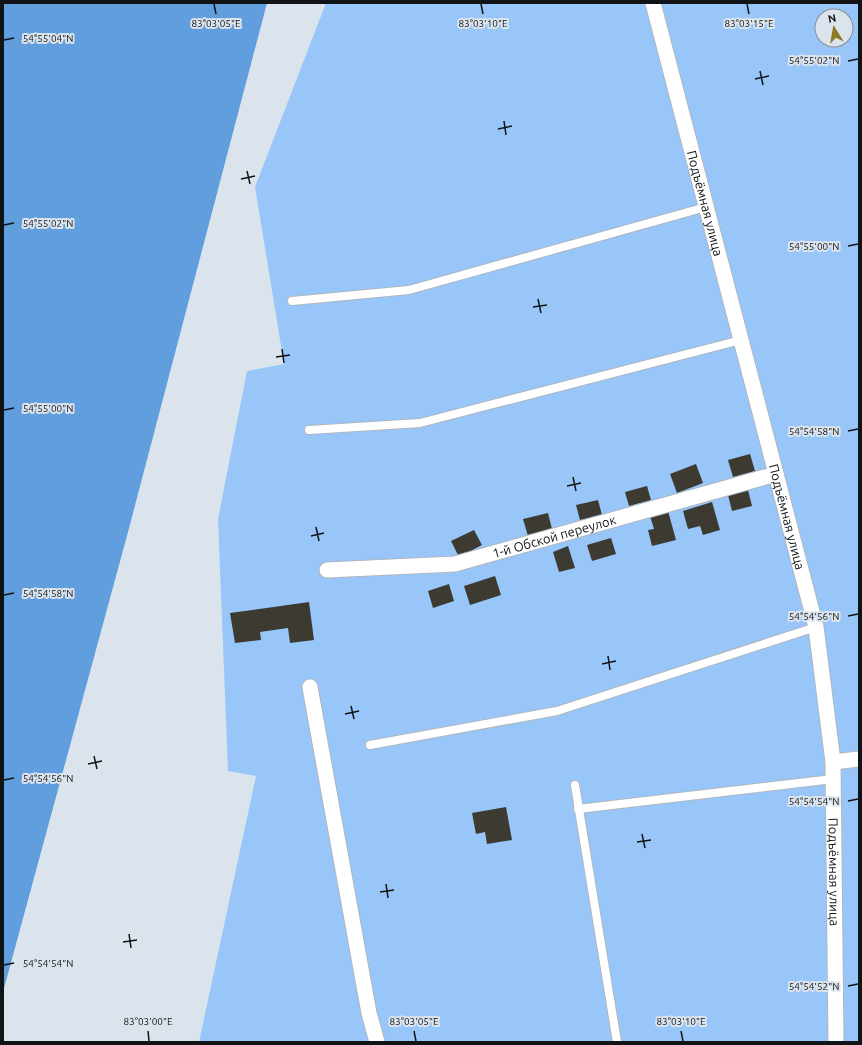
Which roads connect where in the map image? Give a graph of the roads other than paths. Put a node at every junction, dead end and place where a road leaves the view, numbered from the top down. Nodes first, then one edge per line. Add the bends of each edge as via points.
1 (653, 3) edge
2 (706, 207) junction
3 (292, 301) dead end
4 (741, 340) junction
5 (309, 430) dead end
6 (776, 474) junction
7 (327, 570) dead end
8 (816, 627) junction
9 (310, 687) dead end
10 (370, 745) dead end
11 (859, 759) edge
12 (833, 762) junction
13 (833, 779) junction
14 (574, 785) dead end
15 (578, 809) junction
16 (377, 1042) edge
17 (617, 1042) edge
18 (836, 1042) edge

1 - 2 street, Подъёмная улица
2 - 3 lane via 409,290
2 - 4 street, Подъёмная улица
4 - 5 lane via 420,423
4 - 6 street, Подъёмная улица
6 - 7 street, 1-й Обской переулок via 455,564
6 - 8 street, Подъёмная улица
8 - 10 lane via 557,711
8 - 12 street, Подъёмная улица
9 - 16 street via 369,1013
11 - 12 street
12 - 13 street, Подъёмная улица
13 - 15 lane
13 - 18 street, Подъёмная улица
14 - 15 lane
15 - 17 lane

